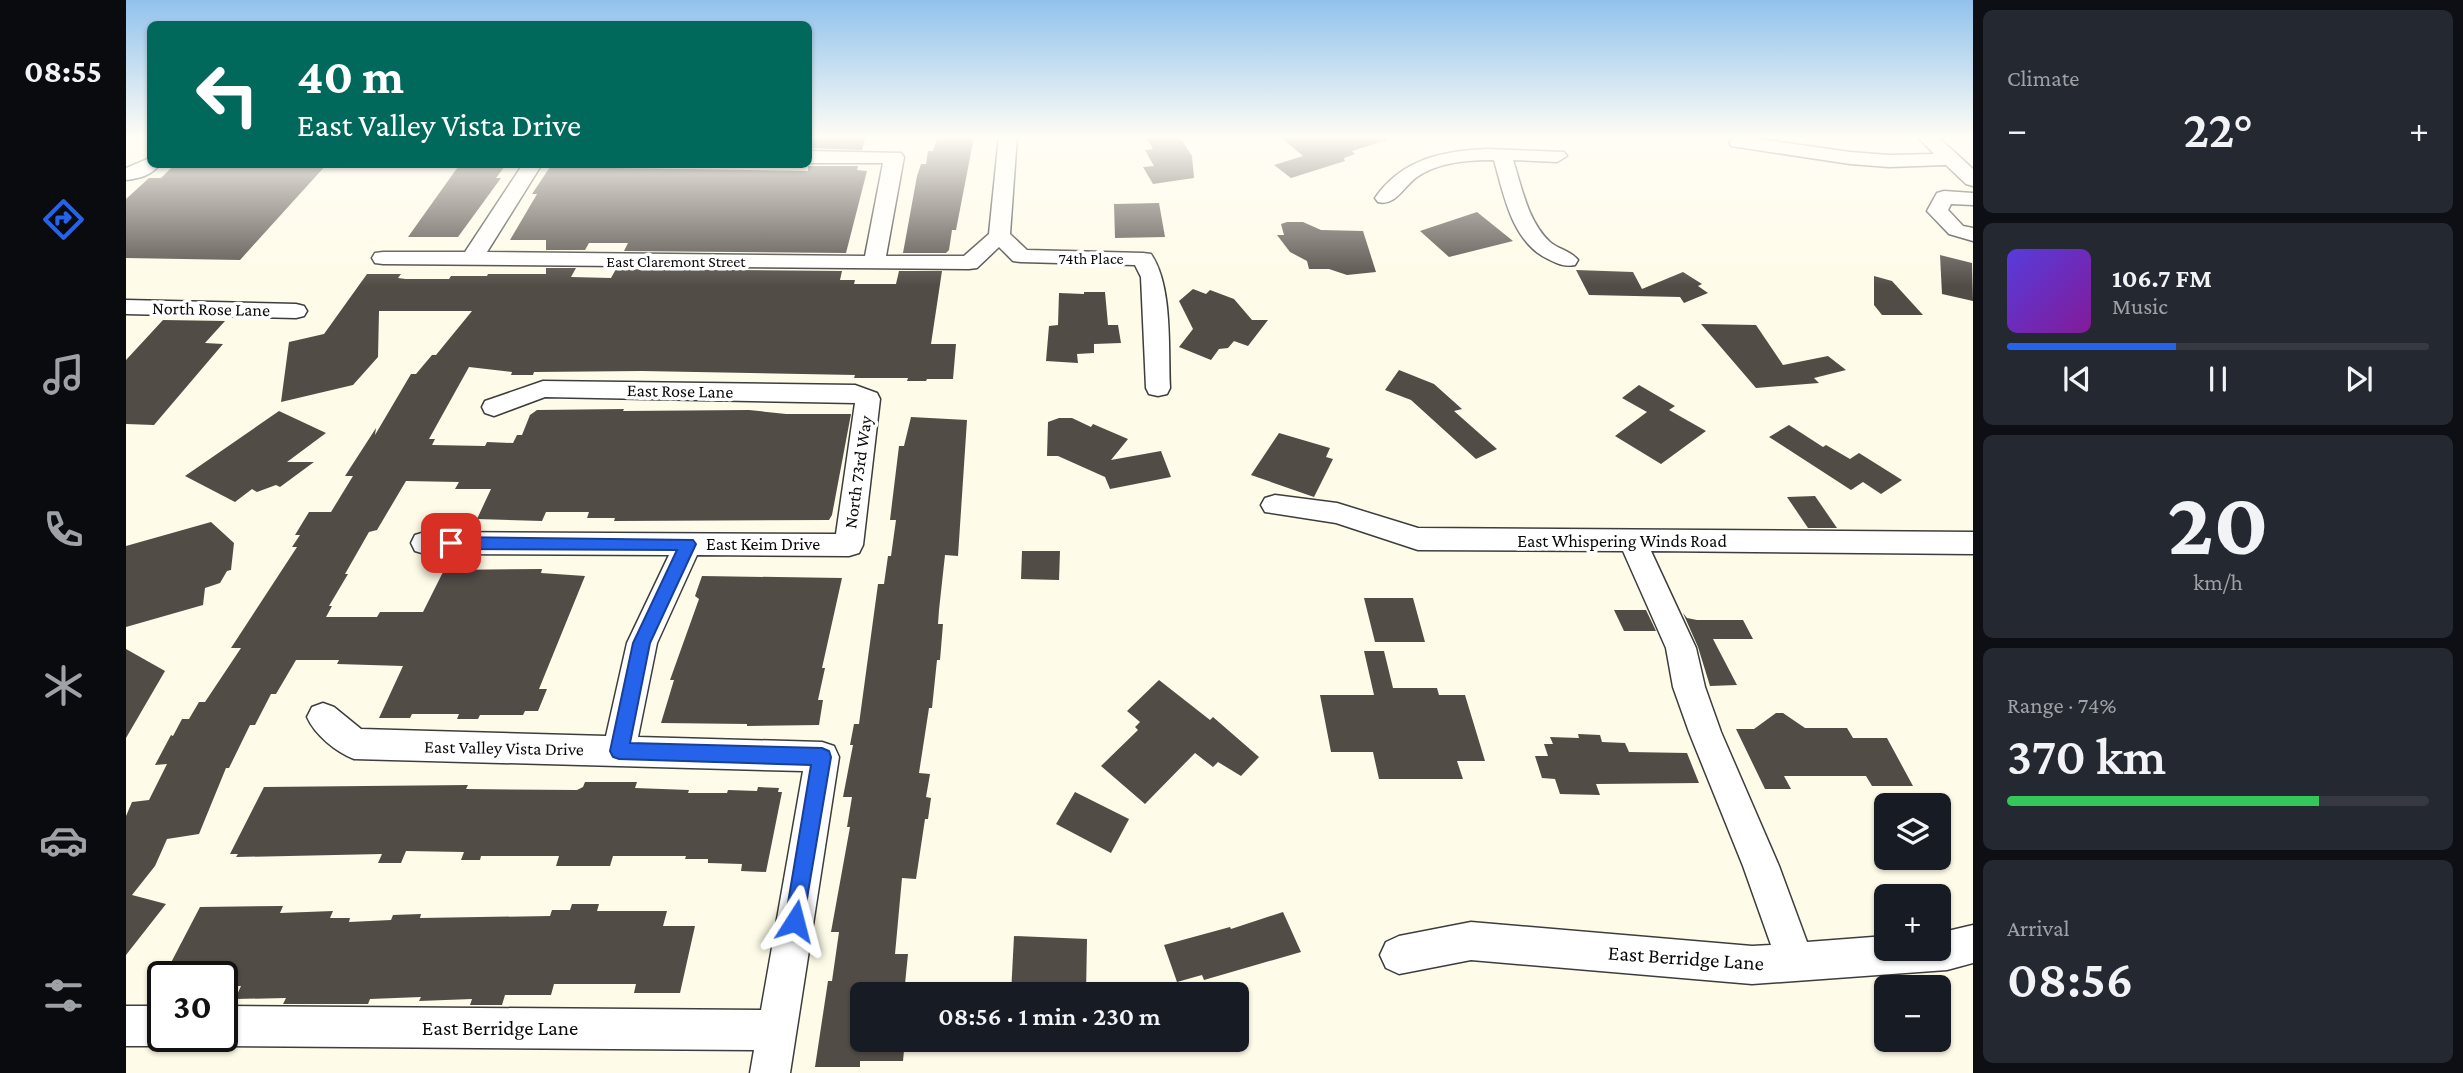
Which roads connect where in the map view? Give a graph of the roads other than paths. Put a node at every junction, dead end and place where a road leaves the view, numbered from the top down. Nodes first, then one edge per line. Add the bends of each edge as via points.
1 (519, 186) edge
2 (889, 186) edge
3 (1003, 186) edge
4 (1392, 186) edge
5 (1512, 186) edge
6 (1385, 198) dead end
7 (1973, 199) edge
8 (1973, 235) edge
9 (999, 236) junction
10 (383, 258) dead end
11 (471, 260) junction
12 (1567, 260) dead end
13 (874, 263) junction
14 (126, 307) edge
15 (296, 311) dead end
16 (1158, 388) dead end
17 (868, 399) joint
18 (494, 407) dead end
19 (1275, 505) dead end
20 (1632, 541) junction
21 (425, 543) dead end
22 (1973, 543) edge
23 (688, 544) junction
24 (849, 545) joint
25 (323, 717) dead end
26 (619, 751) junction
27 (1973, 944) edge
28 (1399, 955) dead end
29 (1796, 962) junction
30 (126, 1026) edge
31 (147, 1026) edge
32 (238, 1027) edge
33 (777, 1030) junction
34 (770, 1073) edge

1 - 11 street
2 - 13 street
3 - 9 street
4 - 6 street
5 - 12 street via 1532,235 1545,249
7 - 8 street via 1944,197 1937,211 1956,230
9 - 13 street, East Claremont Street via 970,263
9 - 16 street, 74th Place via 1021,256 1143,259 1152,277
10 - 11 street, East Claremont Street
11 - 13 street, East Claremont Street
14 - 15 street, North Rose Lane
17 - 18 street, East Rose Lane via 855,393 543,389
17 - 24 street, North 73rd Way
19 - 20 street, East Whispering Winds Road via 1337,513 1418,539
20 - 22 street, East Whispering Winds Road
20 - 29 street via 1681,648 1705,732
21 - 23 street, East Keim Drive
23 - 24 street, East Keim Drive
23 - 26 street via 642,643
25 - 26 street, East Valley Vista Drive via 354,744
26 - 33 street, East Valley Vista Drive via 822,757
27 - 29 street, East Berridge Lane via 1947,951
28 - 29 street, East Berridge Lane via 1471,941 1752,965
30 - 31 street
32 - 33 street, East Berridge Lane
33 - 34 street

